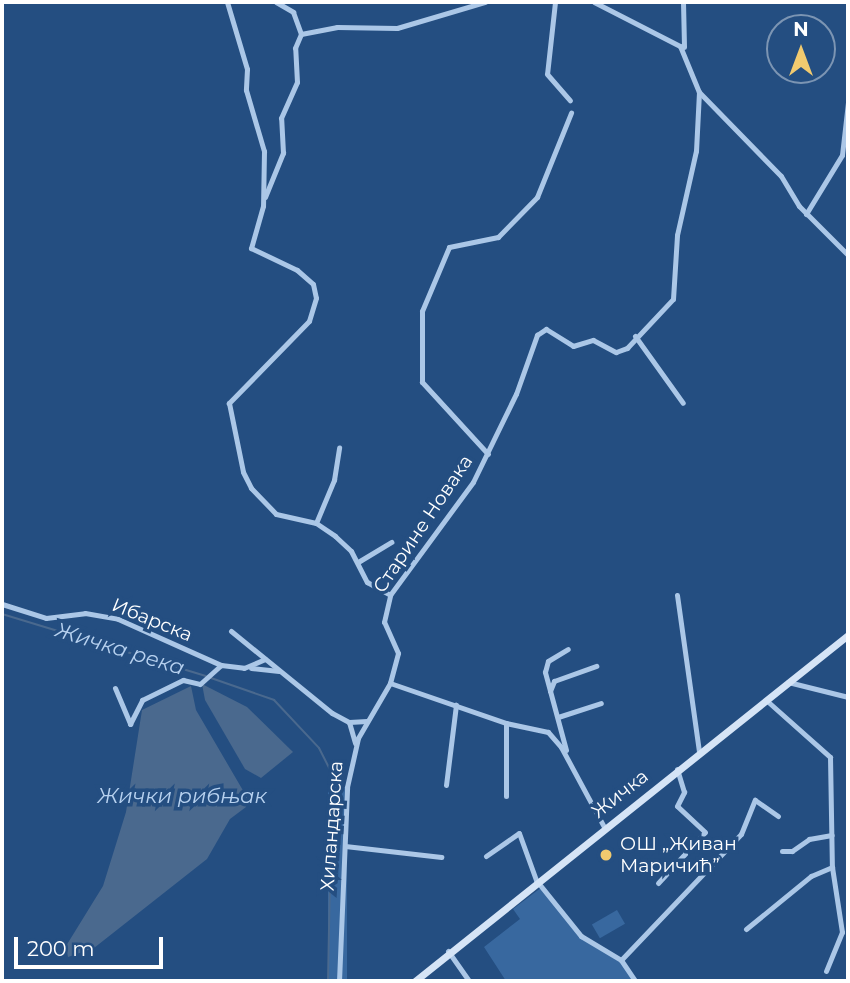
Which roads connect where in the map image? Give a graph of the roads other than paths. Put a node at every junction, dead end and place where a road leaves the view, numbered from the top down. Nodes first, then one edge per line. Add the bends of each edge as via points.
1 (227, 2) edge
2 (276, 2) edge
3 (485, 2) edge
4 (555, 2) edge
5 (594, 2) edge
6 (683, 2) edge
7 (300, 34) junction
8 (684, 50) junction
9 (699, 93) junction
10 (570, 100) dead end
11 (848, 102) edge
12 (571, 113) dead end
13 (263, 206) junction
14 (806, 214) junction
15 (848, 255) edge
16 (635, 336) junction
17 (683, 402) dead end
18 (339, 447) dead end
19 (488, 454) junction
20 (316, 523) junction
21 (391, 542) dead end
22 (358, 562) junction
23 (390, 595) junction
24 (677, 595) dead end
25 (4, 605) edge
26 (232, 631) dead end
27 (848, 635) edge
28 (568, 649) dead end
29 (265, 659) junction
30 (221, 665) junction
31 (596, 666) dead end
32 (244, 668) junction
33 (279, 671) junction
34 (788, 682) junction
35 (390, 683) junction
36 (115, 688) dead end
37 (848, 697) edge
38 (765, 699) junction
39 (601, 703) dead end
40 (456, 705) junction
41 (558, 717) junction
42 (369, 719) junction
43 (349, 722) junction
44 (506, 723) junction
45 (561, 734) junction
46 (355, 746) junction
47 (699, 752) junction
48 (568, 759) junction
49 (677, 769) junction
50 (446, 785) dead end
51 (506, 796) dead end
52 (778, 816) dead end
53 (604, 827) junction
54 (832, 835) junction
55 (345, 846) junction
56 (782, 851) dead end
57 (486, 856) dead end
58 (442, 857) dead end
59 (832, 867) junction
60 (536, 880) junction
61 (659, 883) dead end
62 (746, 929) dead end
63 (448, 951) junction
64 (621, 960) junction
65 (825, 971) dead end
66 (339, 981) edge
67 (415, 981) edge
68 (470, 981) edge
69 (635, 981) edge

1 - 13 street via 247,69 251,113 263,142
2 - 7 street via 293,12
3 - 7 street via 397,28 337,27
4 - 10 street via 547,74
5 - 8 street
6 - 8 street
7 - 13 street via 295,48 297,82 281,118 283,153
8 - 9 street
9 - 14 street via 781,176
9 - 16 street via 694,169 677,235 676,290 668,306
11 - 14 street via 842,155
12 - 19 street, Старине Новака via 537,197 498,237 449,247 422,311 422,382
13 - 20 street via 251,248 297,270 313,284 316,298 309,321 229,402 243,472 251,488 276,514
14 - 15 street
16 - 17 street
16 - 19 street via 627,348 615,352 593,340 573,346 547,329 537,335
18 - 20 street via 334,480
19 - 23 street, Старине Новака via 474,482
20 - 22 street via 346,545
21 - 22 street
22 - 23 street via 367,582
23 - 35 street, Старине Новака via 384,622 398,653
24 - 47 street
25 - 30 street, Ибарска via 46,618 85,613 118,619
26 - 29 street
27 - 34 main road, Жичка
28 - 45 street via 548,662 545,672
29 - 32 street
29 - 33 street
30 - 32 street, Ибарска
30 - 36 street via 200,684 181,681 142,700 130,724
31 - 41 street via 551,683
32 - 33 street, Ибарска
33 - 43 street
34 - 37 street
34 - 38 main road, Жичка
35 - 40 street
35 - 42 street, Хиландарска
38 - 47 main road, Жичка
38 - 54 street via 831,757
39 - 41 street
40 - 44 street
40 - 50 street
41 - 45 street
42 - 43 street
42 - 46 street, Хиландарска
43 - 46 street
44 - 48 street via 548,732
44 - 51 street
45 - 48 street
46 - 55 street, Хиландарска via 346,787
47 - 49 main road, Жичка
48 - 53 street
49 - 53 main road, Жичка
49 - 61 street via 684,792 677,806 705,832
52 - 64 street via 759,801 753,802 741,834
53 - 60 main road, Жичка
54 - 56 street
54 - 59 street
55 - 58 street
55 - 66 street, Хиландарска
57 - 60 street via 519,833
59 - 62 street via 811,876
59 - 65 street via 842,932
60 - 63 main road, Жичка
60 - 64 street via 589,944
63 - 67 main road, Жичка
63 - 68 street
64 - 69 street

